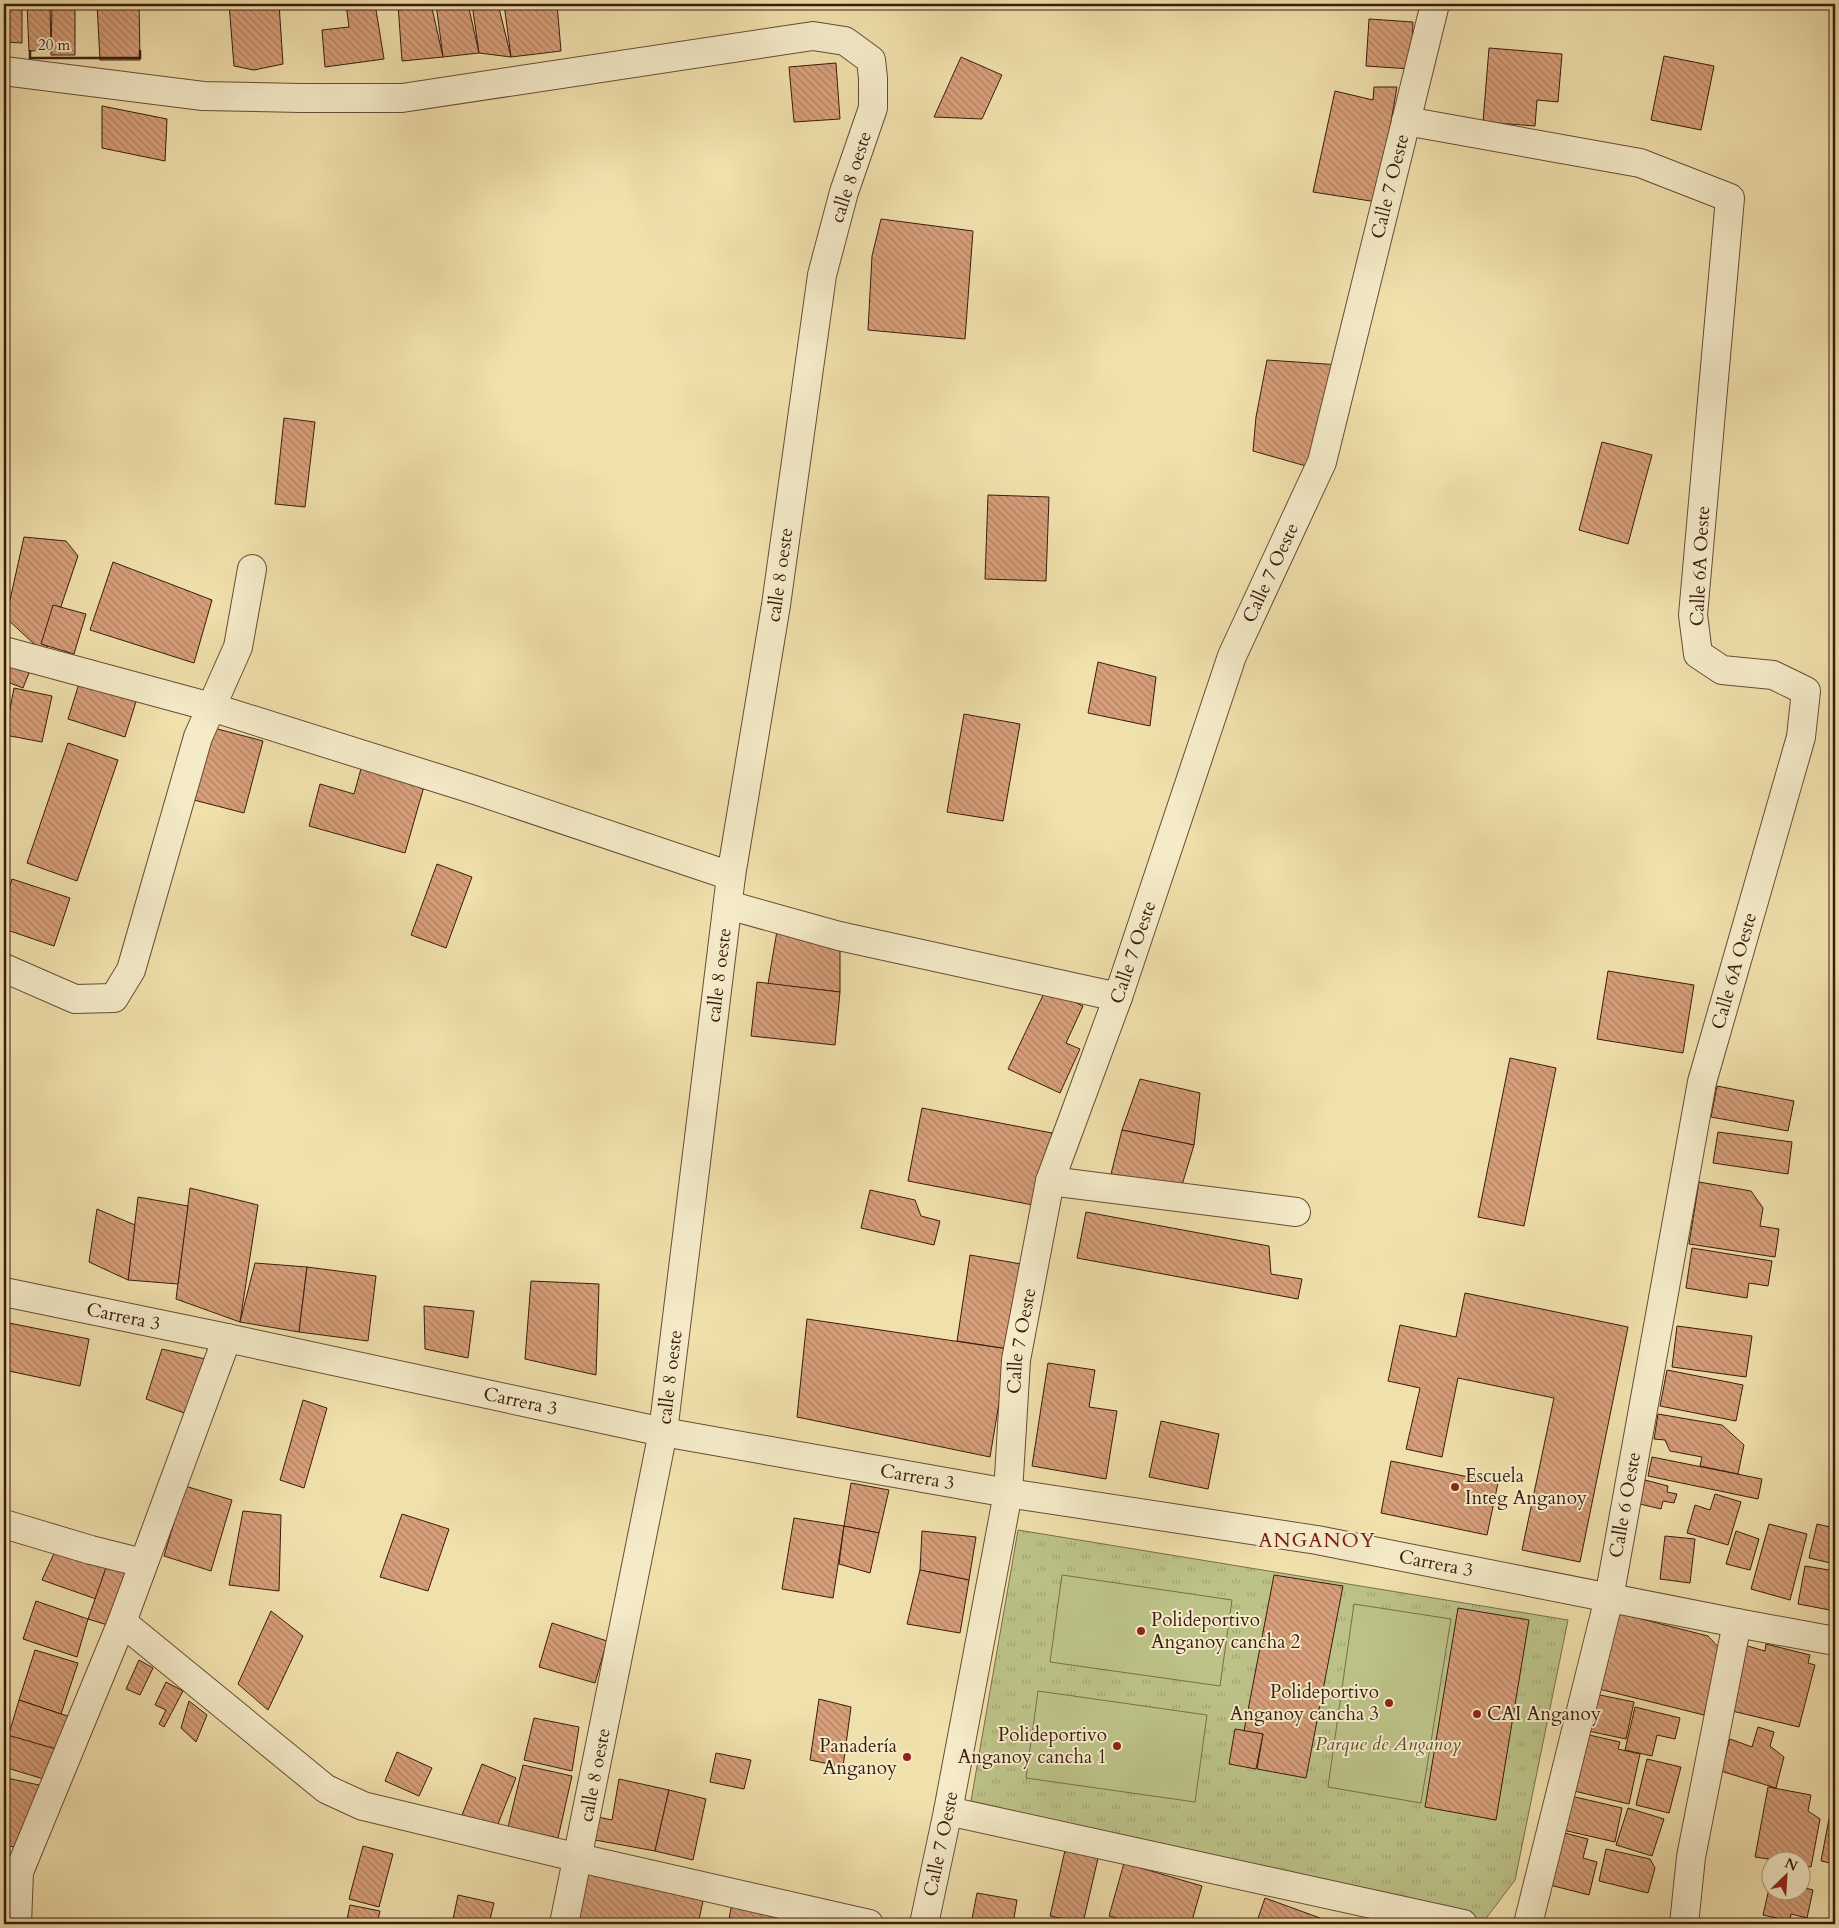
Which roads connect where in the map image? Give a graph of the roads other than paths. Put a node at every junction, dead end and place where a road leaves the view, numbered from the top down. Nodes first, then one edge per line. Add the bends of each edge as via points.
1 (1434, 4) edge
2 (4, 71) edge
3 (1406, 121) junction
4 (252, 569) dead end
5 (4, 651) edge
6 (211, 707) junction
7 (731, 876) junction
8 (728, 905) junction
9 (4, 968) edge
10 (1118, 997) junction
11 (1702, 1082) joint
12 (1050, 1181) junction
13 (1296, 1212) dead end
14 (4, 1292) edge
15 (227, 1338) junction
16 (663, 1432) junction
17 (1008, 1492) junction
18 (4, 1524) edge
19 (143, 1563) junction
20 (1609, 1598) junction
21 (122, 1622) junction
22 (1737, 1624) junction
23 (1835, 1641) edge
24 (948, 1811) junction
25 (579, 1858) junction
26 (11, 1871) edge
27 (17, 1924) edge
28 (564, 1924) edge
29 (869, 1924) edge
30 (924, 1924) edge
31 (1463, 1924) edge
32 (1528, 1924) edge
33 (1684, 1924) edge

1 - 3 street, Calle 7 Oeste
2 - 7 street, calle 8 oeste via 203,96 402,98 813,36 845,42 871,60 874,108 844,192 822,275 776,605
3 - 10 street, Calle 7 Oeste via 1322,462 1232,656
3 - 11 street, Calle 6A Oeste via 1640,163 1730,198 1693,614 1698,654 1722,670 1773,675 1806,691 1801,737
4 - 6 street via 238,647
5 - 6 street
6 - 7 street via 475,790
6 - 9 street via 198,737 131,970 114,998 75,999
7 - 8 street, calle 8 oeste
8 - 10 street via 839,936
8 - 16 street, calle 8 oeste
10 - 12 street, Calle 7 Oeste
11 - 20 street, Calle 6 Oeste
12 - 13 street
12 - 17 street, Calle 7 Oeste via 1016,1360
14 - 15 street, Carrera 3
15 - 16 street, Carrera 3
15 - 19 street
16 - 17 street, Carrera 3
16 - 25 street, calle 8 oeste
17 - 20 street, Carrera 3 via 1317,1540
17 - 24 street, Calle 7 Oeste
18 - 19 street
19 - 21 street
20 - 22 street, Carrera 3
20 - 32 street, Calle 6 Oeste
21 - 25 street via 326,1789 363,1806
21 - 26 street
22 - 23 street, Carrera 3
22 - 33 street via 1691,1857
24 - 30 street, Calle 7 Oeste
24 - 31 street
25 - 28 street, calle 8 oeste
25 - 29 street
26 - 27 street

